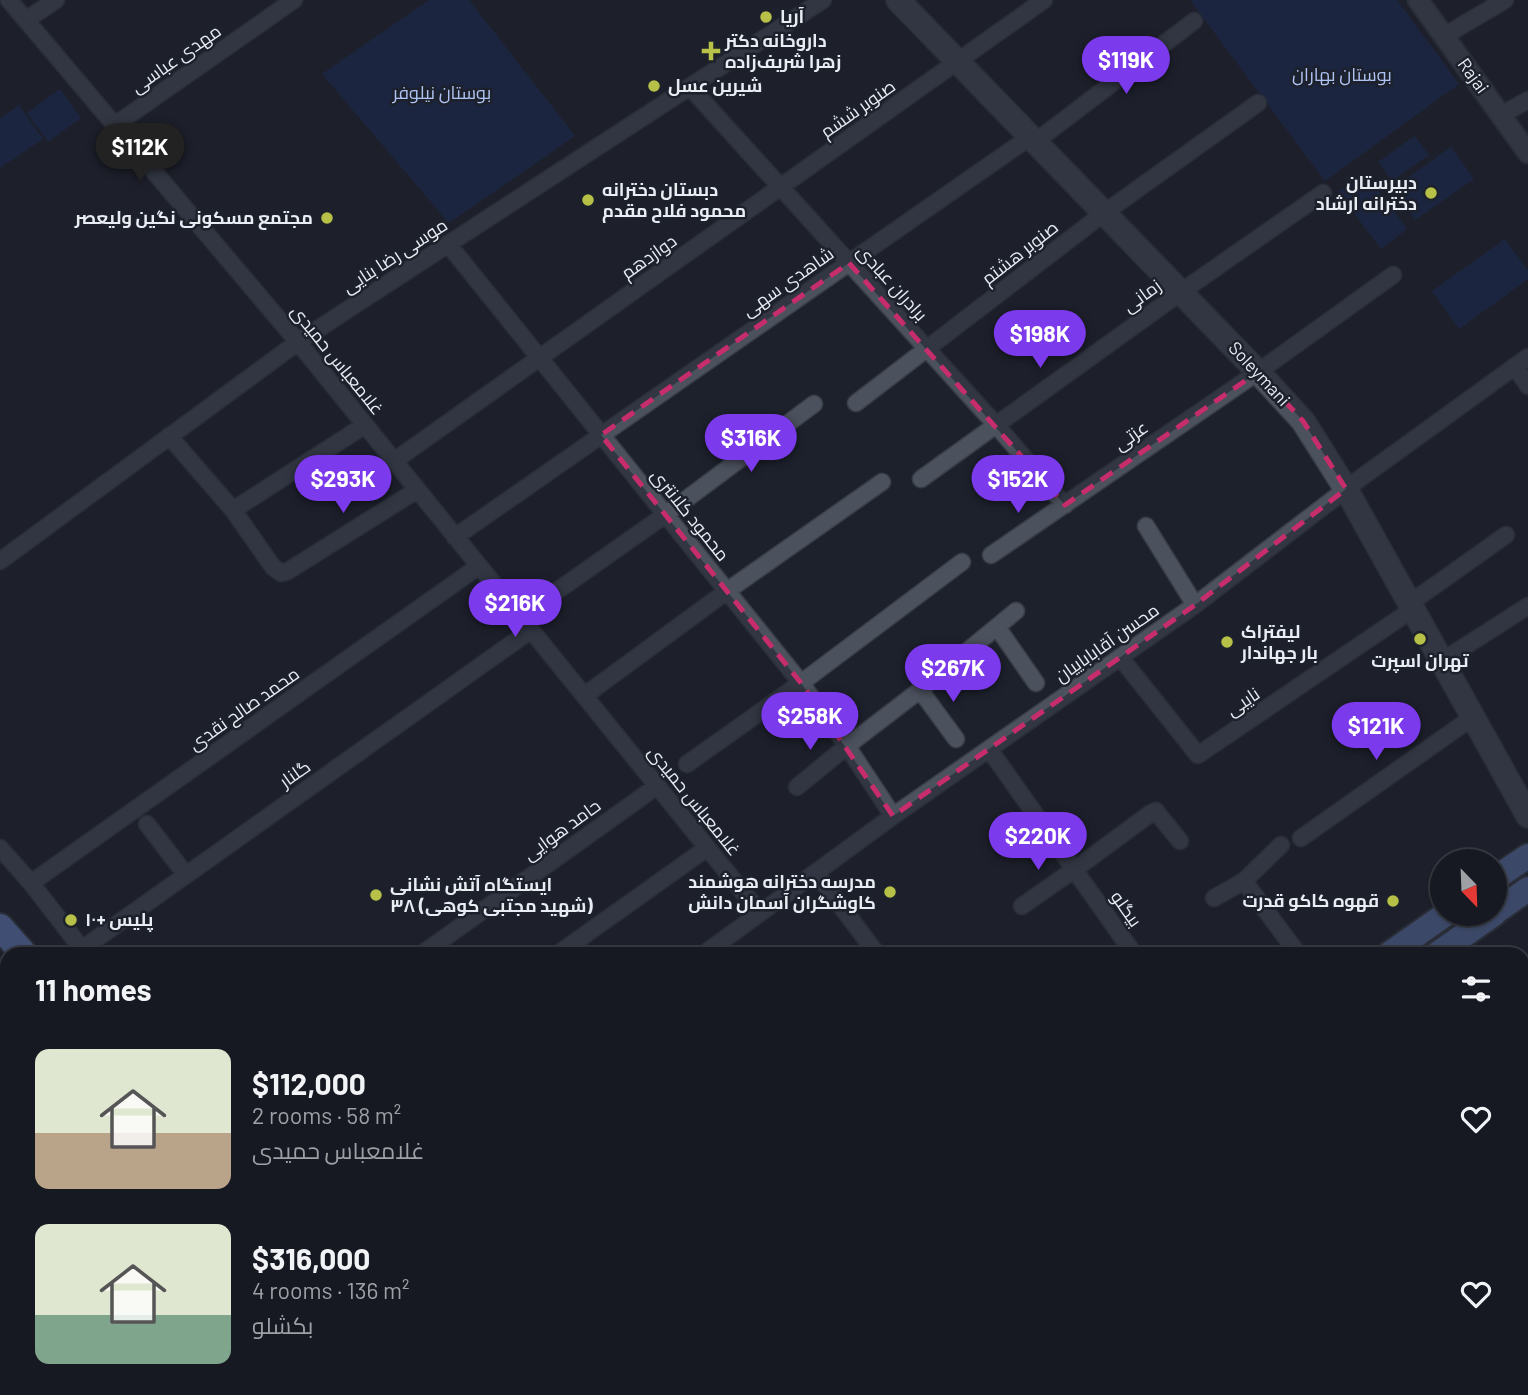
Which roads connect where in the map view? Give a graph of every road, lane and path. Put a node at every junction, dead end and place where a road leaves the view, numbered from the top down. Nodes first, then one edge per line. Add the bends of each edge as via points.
1 (9, 0) edge
2 (55, 0) edge
3 (294, 0) edge
4 (823, 0) edge
5 (898, 0) edge
6 (1044, 0) edge
7 (1418, 0) edge
8 (1505, 0) edge
9 (26, 20) junction
10 (1194, 21) dead end
11 (1444, 36) junction
12 (958, 62) junction
13 (690, 87) junction
14 (1528, 100) edge
15 (1258, 103) dead end
16 (1501, 115) junction
17 (114, 125) junction
18 (1033, 139) junction
19 (1528, 153) edge
20 (781, 188) junction
21 (1322, 193) dead end
22 (1104, 213) junction
23 (448, 244) junction
24 (849, 263) junction
25 (1393, 275) dead end
26 (1181, 292) junction
27 (298, 342) junction
28 (927, 350) junction
29 (540, 358) junction
30 (1521, 361) edge
31 (1258, 372) junction
32 (1528, 386) edge
33 (856, 403) dead end
34 (814, 404) dead end
35 (365, 425) junction
36 (996, 425) junction
37 (601, 435) junction
38 (169, 436) junction
39 (394, 461) junction
40 (921, 479) dead end
41 (882, 482) dead end
42 (1346, 489) junction
43 (417, 490) junction
44 (1065, 505) junction
45 (233, 510) junction
46 (665, 514) junction
47 (1146, 526) dead end
48 (1506, 535) dead end
49 (455, 537) junction
50 (991, 555) dead end
51 (0, 561) edge
52 (962, 562) dead end
53 (479, 566) junction
54 (727, 591) junction
55 (1195, 605) junction
56 (1411, 606) junction
57 (1528, 606) edge
58 (1016, 611) dead end
59 (526, 623) junction
60 (997, 627) junction
61 (1120, 657) junction
62 (1442, 662) junction
63 (801, 683) junction
64 (1036, 683) dead end
65 (920, 690) junction
66 (584, 696) junction
67 (1473, 717) junction
68 (956, 739) dead end
69 (847, 746) junction
70 (989, 749) junction
71 (687, 764) dead end
72 (657, 786) junction
73 (797, 787) dead end
74 (893, 816) junction
75 (1528, 816) edge
76 (147, 824) dead end
77 (1300, 838) dead end
78 (1180, 841) dead end
79 (1281, 845) dead end
80 (0, 848) edge
81 (707, 848) junction
82 (1528, 856) edge
83 (1074, 869) junction
84 (1507, 870) edge
85 (816, 873) junction
86 (186, 875) junction
87 (1244, 881) junction
88 (31, 883) junction
89 (1528, 889) edge
90 (1214, 898) dead end
91 (1507, 904) edge
92 (1022, 906) dead end
93 (760, 913) junction
94 (1430, 925) edge
95 (1476, 926) edge
96 (0, 927) edge
97 (18, 947) edge
98 (80, 947) edge
99 (85, 947) edge
100 (432, 947) edge
101 (568, 947) edge
102 (714, 947) edge
103 (872, 947) edge
104 (1129, 947) edge
105 (1293, 947) edge
106 (1399, 947) edge
107 (1447, 947) edge

1 - 9 street, غلامعباس حمیدی
2 - 9 street
3 - 17 street, مهدی عباسی
4 - 13 street, موسی رضا بنایی
5 - 12 main road, Soleymani
6 - 12 street, صنوبر ششم
7 - 11 street, Rajai
8 - 11 street
9 - 17 street, غلامعباس حمیدی
10 - 18 street, شاهدی سهی
11 - 16 street, Rajai
12 - 18 main road, Soleymani
12 - 20 street, صنوبر ششم
13 - 20 street, برادران عبادی
13 - 23 street, موسی رضا بنایی
14 - 16 street
15 - 22 street, صنوبر هشتم
16 - 19 street, Rajai
17 - 27 street, غلامعباس حمیدی
18 - 22 main road, Soleymani
18 - 24 street, شاهدی سهی
20 - 24 street, برادران عبادی
20 - 29 street, دوازدهم
21 - 26 street, زمانی
22 - 26 main road, Soleymani
22 - 28 street, صنوبر هشتم
23 - 27 street, موسی رضا بنایی
23 - 29 street, محمود کلانتری
24 - 28 street, برادران عبادی
24 - 37 street, شاهدی سهی
25 - 31 street, عزتی
26 - 31 main road, Soleymani
26 - 36 street, زمانی
27 - 35 street, غلامعباس حمیدی
27 - 38 street, موسی رضا بنایی
28 - 33 street, صنوبر هشتم
28 - 36 street, برادران عبادی
29 - 37 street, محمود کلانتری
29 - 39 street, دوازدهم
30 - 32 street
30 - 42 street, محسن آقاباباییان
31 - 42 main road, Soleymani via 1303,421
31 - 44 street, عزتی
34 - 46 street, گلنار
35 - 39 street, غلامعباس حمیدی
35 - 45 street
36 - 40 street, زمانی
36 - 44 street, برادران عبادی
37 - 46 street, محمود کلانتری
37 - 49 street, شاهدی سهی
38 - 45 street
38 - 51 street, موسی رضا بنایی
39 - 43 street, غلامعباس حمیدی
41 - 54 street
42 - 55 street, محسن آقاباباییان
42 - 56 main road, Soleymani
43 - 45 street via 281,573
43 - 49 street, غلامعباس حمیدی
44 - 50 street, عزتی
46 - 54 street, محمود کلانتری
46 - 59 street, گلنار
47 - 55 street
48 - 56 street
49 - 53 street, غلامعباس حمیدی
52 - 63 street
53 - 59 street, غلامعباس حمیدی
53 - 88 street, محمد صالح نقدی
54 - 63 street, محمود کلانتری
54 - 66 street
55 - 61 street, محسن آقاباباییان
56 - 61 street, نایبی via 1198,755
56 - 62 main road, Soleymani
57 - 62 street
58 - 60 street
59 - 66 street, غلامعباس حمیدی
59 - 86 street, گلنار
60 - 64 street
60 - 65 street
61 - 70 street, محسن آقاباباییان
62 - 67 main road, Soleymani
63 - 69 street, محمود کلانتری
63 - 71 street
65 - 68 street
65 - 69 street
66 - 72 street, غلامعباس حمیدی
67 - 75 main road, Soleymani
67 - 77 street
69 - 73 street
69 - 74 street, محمود کلانتری
70 - 74 street, محسن آقاباباییان
70 - 83 street, بیگلو
72 - 81 street, غلامعباس حمیدی
72 - 100 street, حامد هوایی
74 - 85 street, محسن آقاباباییان
76 - 86 street
78 - 83 street via 1156,811
79 - 87 street
80 - 88 street
81 - 93 street, غلامعباس حمیدی
81 - 101 street
82 - 84 main road
83 - 92 street
83 - 104 street, بیگلو
85 - 93 street, محسن آقاباباییان
85 - 103 street
86 - 99 street, گلنار
87 - 90 street
87 - 105 street
88 - 98 street, گلنار
89 - 91 main road
93 - 102 street, محسن آقاباباییان
94 - 106 main road
95 - 107 main road
96 - 97 highway

